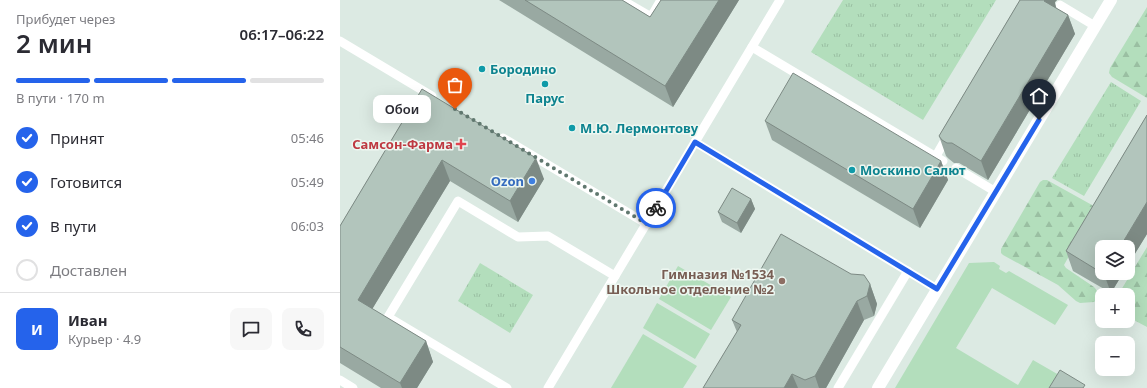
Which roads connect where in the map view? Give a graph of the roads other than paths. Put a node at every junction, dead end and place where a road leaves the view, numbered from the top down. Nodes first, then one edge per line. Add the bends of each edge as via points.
1 (622, 0) edge
2 (661, 0) edge
3 (780, 0) edge
4 (1111, 0) edge
5 (1060, 6) dead end
6 (1096, 26) junction
7 (340, 41) edge
8 (752, 48) junction
9 (441, 101) edge
10 (952, 129) edge
11 (496, 134) edge
12 (695, 142) junction
13 (956, 168) dead end
14 (996, 192) junction
15 (647, 224) junction
16 (908, 271) junction
17 (615, 276) junction
18 (937, 289) junction
19 (340, 380) edge
20 (353, 388) edge
21 (507, 388) edge
22 (548, 388) edge
23 (838, 388) edge
24 (878, 388) edge

1 - 2 lane via 650,17
3 - 8 lane
4 - 6 street
5 - 6 lane
6 - 14 street
7 - 9 lane
8 - 10 lane via 939,158
8 - 12 lane
11 - 15 lane
12 - 15 lane
12 - 16 lane
13 - 14 lane
14 - 18 street
15 - 17 lane
16 - 18 lane
16 - 23 lane
17 - 21 lane via 548,236 518,237 458,201 388,317
17 - 22 lane
18 - 24 street
19 - 20 lane

